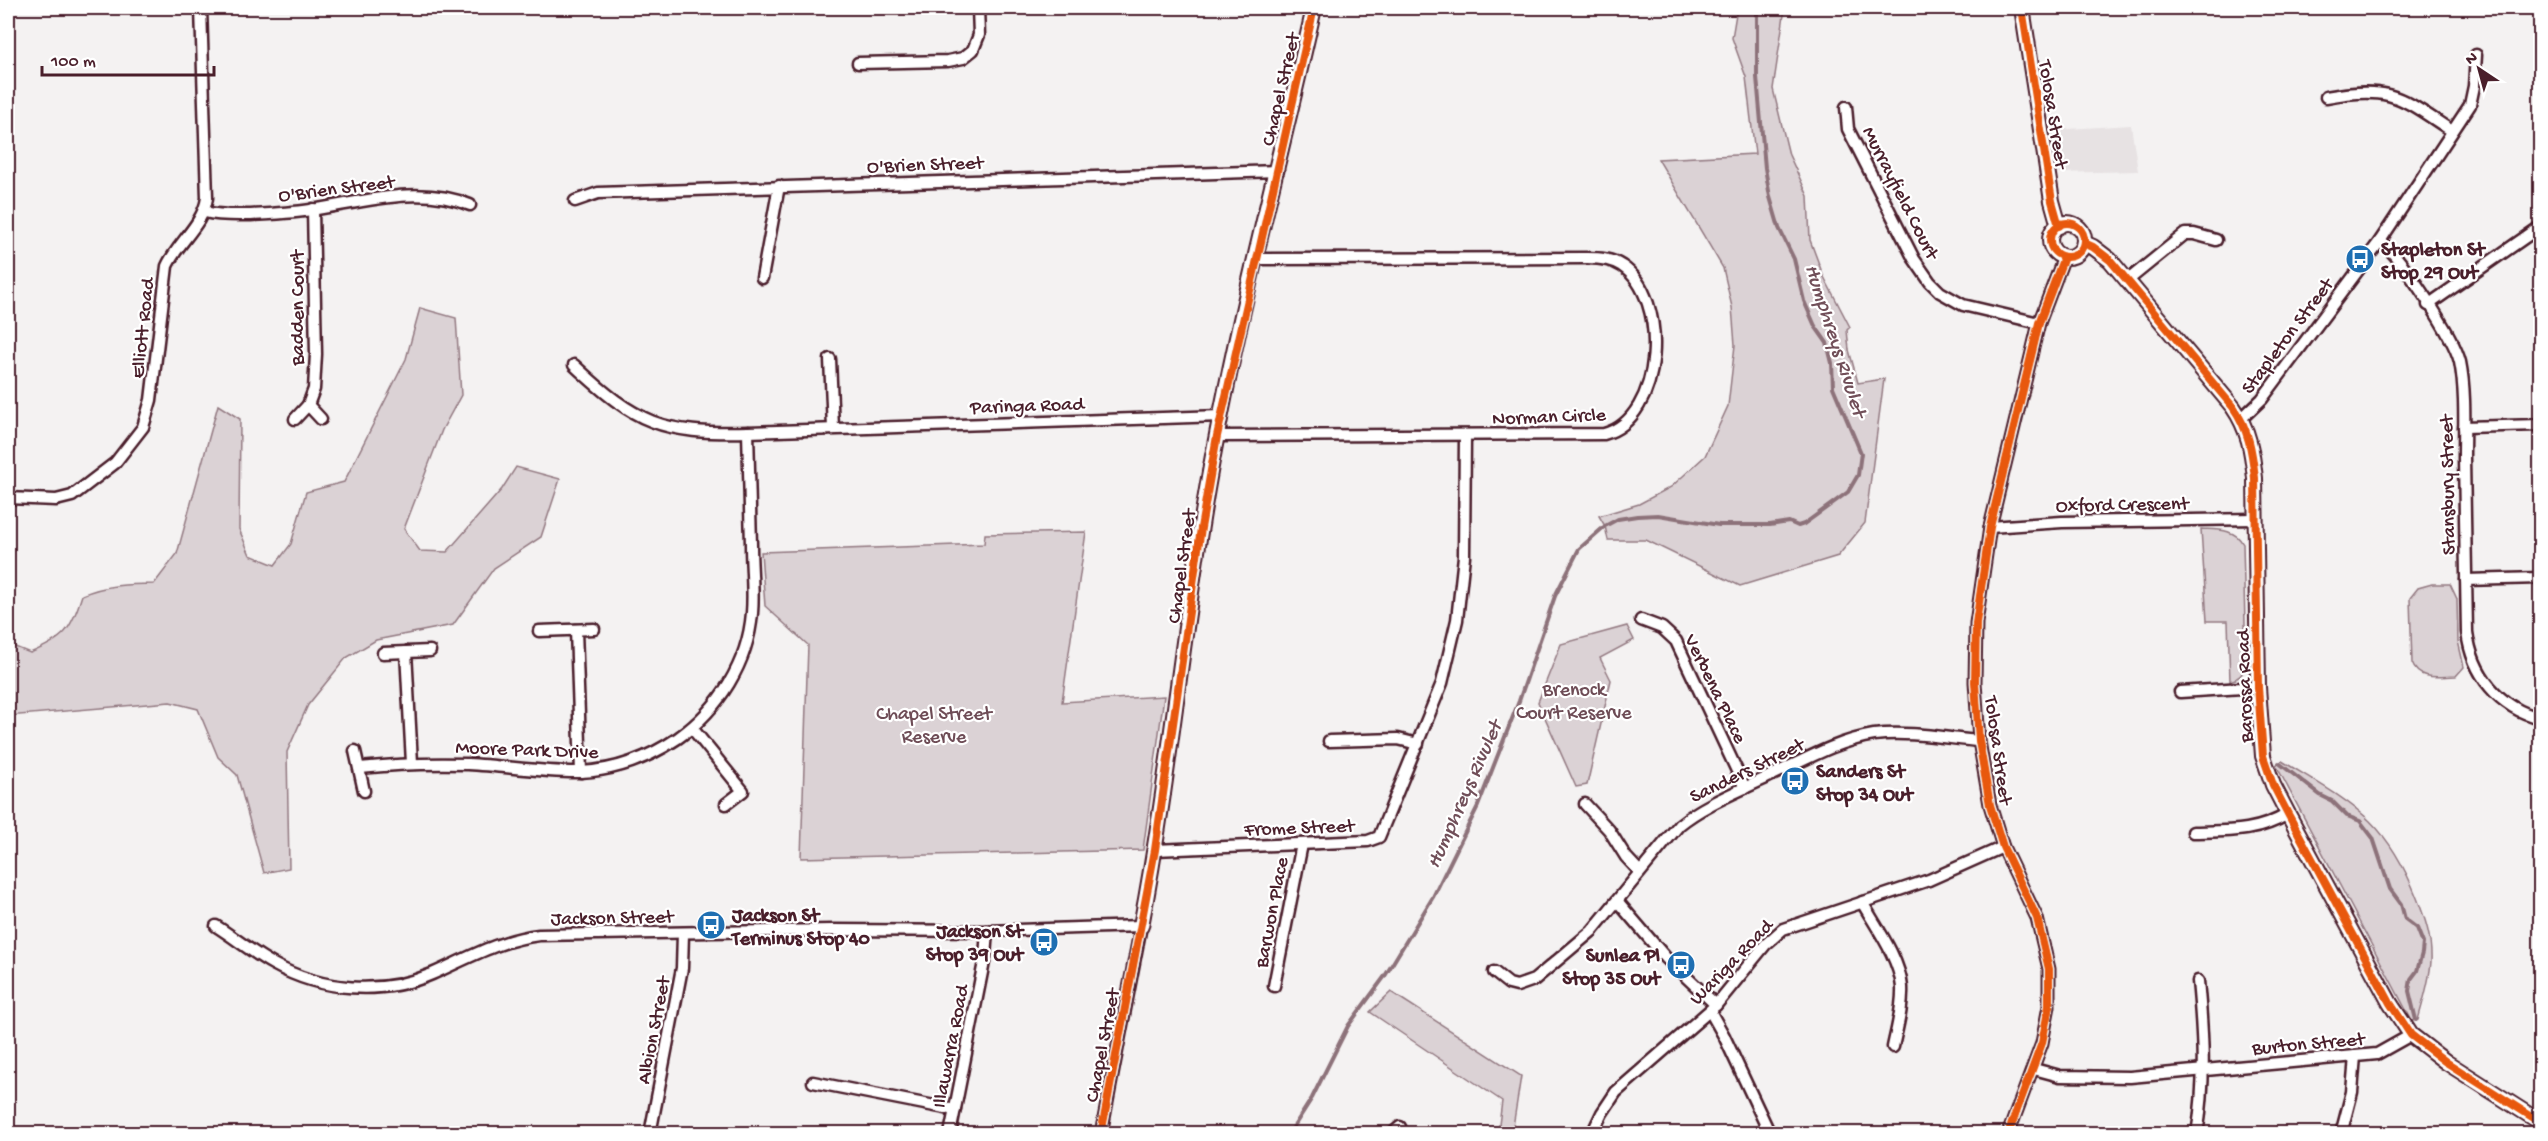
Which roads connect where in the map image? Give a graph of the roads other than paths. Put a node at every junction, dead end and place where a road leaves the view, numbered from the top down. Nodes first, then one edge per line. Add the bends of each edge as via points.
1 (201, 8) edge
2 (978, 8) edge
3 (1314, 8) edge
4 (2022, 8) edge
5 (2476, 55) dead end
6 (858, 63) dead end
7 (2326, 97) dead end
8 (1846, 107) dead end
9 (2452, 131) junction
10 (1278, 171) junction
11 (778, 186) junction
12 (575, 201) dead end
13 (470, 205) dead end
14 (313, 209) junction
15 (205, 212) junction
16 (2059, 226) junction
17 (2541, 227) edge
18 (2216, 240) dead end
19 (2380, 241) junction
20 (2084, 243) junction
21 (2064, 256) junction
22 (1257, 259) junction
23 (762, 278) dead end
24 (2127, 281) junction
25 (2428, 305) junction
26 (2039, 323) junction
27 (830, 359) dead end
28 (574, 365) dead end
29 (308, 405) junction
30 (1221, 416) junction
31 (295, 419) dead end
32 (321, 419) dead end
33 (2241, 419) junction
34 (2541, 425) edge
35 (2464, 427) junction
36 (833, 428) junction
37 (748, 432) junction
38 (1217, 436) junction
39 (1465, 436) junction
40 (8, 498) edge
41 (2256, 519) junction
42 (1990, 527) junction
43 (2541, 578) edge
44 (2466, 580) junction
45 (1641, 620) dead end
46 (594, 629) dead end
47 (576, 630) junction
48 (538, 631) dead end
49 (430, 651) dead end
50 (406, 652) junction
51 (383, 653) dead end
52 (2258, 687) junction
53 (2180, 692) dead end
54 (2541, 718) edge
55 (692, 728) junction
56 (1329, 741) dead end
57 (1979, 741) junction
58 (1418, 744) junction
59 (356, 751) dead end
60 (412, 763) junction
61 (360, 768) junction
62 (581, 771) junction
63 (752, 783) dead end
64 (1745, 788) junction
65 (364, 790) dead end
66 (743, 791) junction
67 (726, 804) dead end
68 (1585, 804) dead end
69 (2288, 814) junction
70 (2193, 832) dead end
71 (1302, 844) junction
72 (2003, 847) junction
73 (1155, 849) junction
74 (1639, 871) junction
75 (1618, 902) junction
76 (1862, 902) junction
77 (216, 926) dead end
78 (1141, 926) junction
79 (987, 931) junction
80 (683, 933) junction
81 (1494, 972) dead end
82 (2198, 981) dead end
83 (1274, 986) dead end
84 (1713, 1008) junction
85 (2411, 1035) junction
86 (1893, 1047) dead end
87 (2355, 1056) junction
88 (2034, 1069) junction
89 (2203, 1070) junction
90 (813, 1082) dead end
91 (955, 1110) junction
92 (2541, 1122) edge
93 (650, 1134) edge
94 (950, 1134) edge
95 (1101, 1134) edge
96 (1592, 1134) edge
97 (1770, 1134) edge
98 (2008, 1134) edge
99 (2197, 1134) edge
100 (2341, 1134) edge

1 - 15 street
2 - 6 street via 979,35 973,50 963,58
3 - 10 street, Chapel Street
4 - 16 street, Tolosa Street
5 - 9 street, Stapleton Street via 2473,96
7 - 9 street via 2359,91 2386,93 2408,102
8 - 26 street, Murrayfield Court via 1848,129 1914,259 1930,282 1963,305
9 - 19 street, Stapleton Street
10 - 11 street, O'Brien Street
10 - 22 street, Chapel Street
11 - 12 street, O'Brien Street via 598,193
11 - 23 street
13 - 14 street, O'Brien Street via 446,196 425,195
14 - 15 street, O'Brien Street via 282,214
14 - 29 street, Badden Court via 315,354 314,389
15 - 40 street, Elliott Road via 167,266 150,409 143,427 105,472 72,495 56,500
16 - 20 street via 2074,225 2082,232
16 - 21 street via 2052,233 2051,243 2055,252
17 - 25 street
18 - 24 street via 2185,234
19 - 25 street, Stansbury Street via 2397,256
19 - 33 street, Stapleton Street via 2262,399
20 - 21 street via 2074,255
20 - 24 street, Barossa Road via 2101,252
21 - 26 street, Tolosa Street
22 - 30 street, Chapel Street
22 - 39 street, Norman Circle via 1601,258 1623,266 1633,275 1650,315 1654,350 1648,388 1630,420 1614,431 1594,435
24 - 33 street, Barossa Road
25 - 35 street, Stansbury Street via 2459,362
26 - 42 street, Tolosa Street
27 - 36 street
28 - 37 street, Paringa Road via 614,401 654,423 689,432
29 - 31 street
29 - 32 street
30 - 36 street, Paringa Road
30 - 38 street, Chapel Street
33 - 41 street, Barossa Road via 2252,449
34 - 35 street
35 - 44 street, Stansbury Street
36 - 37 street, Paringa Road
37 - 55 street, Moore Park Drive via 750,627 729,684
38 - 39 street, Norman Circle
38 - 73 street, Chapel Street
39 - 58 street, Frome Street via 1464,556 1457,620 1442,683
41 - 42 street, Oxford Crescent
41 - 52 street, Barossa Road
42 - 57 street, Tolosa Street via 1976,623
43 - 44 street
44 - 54 street, Stansbury Street via 2468,640 2483,679 2515,709
45 - 64 street, Verbena Place via 1662,628 1676,641
46 - 47 street
47 - 48 street
47 - 62 street
49 - 50 street
50 - 51 street
50 - 60 street
52 - 53 street
52 - 69 street, Barossa Road via 2263,756
55 - 62 street, Moore Park Drive via 632,763
55 - 66 street
56 - 58 street via 1398,739
57 - 64 street, Sanders Street via 1900,734 1872,736 1824,751
57 - 72 street, Tolosa Street via 1990,805
58 - 71 street, Frome Street via 1379,837
59 - 61 street
60 - 61 street, Moore Park Drive
60 - 62 street, Moore Park Drive
61 - 65 street
63 - 66 street
64 - 74 street, Sanders Street via 1691,815
66 - 67 street
68 - 74 street
69 - 70 street via 2249,830
69 - 85 street, Barossa Road via 2390,1004
71 - 73 street, Frome Street
71 - 83 street, Barwon Place
72 - 76 street, Wariga Road via 1939,877
72 - 88 street, Tolosa Street via 2037,918 2049,969 2049,1006
73 - 78 street, Chapel Street
74 - 75 street, Sanders Street
75 - 81 street, Sanders Street via 1578,944 1534,980 1517,986
75 - 84 street
76 - 84 street, Wariga Road via 1783,928
76 - 86 street via 1900,977 1901,1004
77 - 80 street, Jackson Street via 272,964 314,980 363,989 417,979 484,948 521,938
78 - 79 street, Jackson Street
78 - 95 street, Chapel Street
79 - 80 street, Jackson Street
79 - 91 street, Illawarra Road
80 - 93 street, Albion Street via 682,968
82 - 89 street
84 - 96 street, Wariga Road via 1621,1087
84 - 97 street
85 - 87 street, Burton Street via 2377,1053
85 - 92 street, Barossa Road
87 - 89 street, Burton Street
87 - 100 street via 2352,1092
88 - 89 street, Burton Street via 2060,1076 2130,1077
88 - 98 street, Tolosa Street
89 - 99 street
90 - 91 street
91 - 94 street, Illawarra Road

